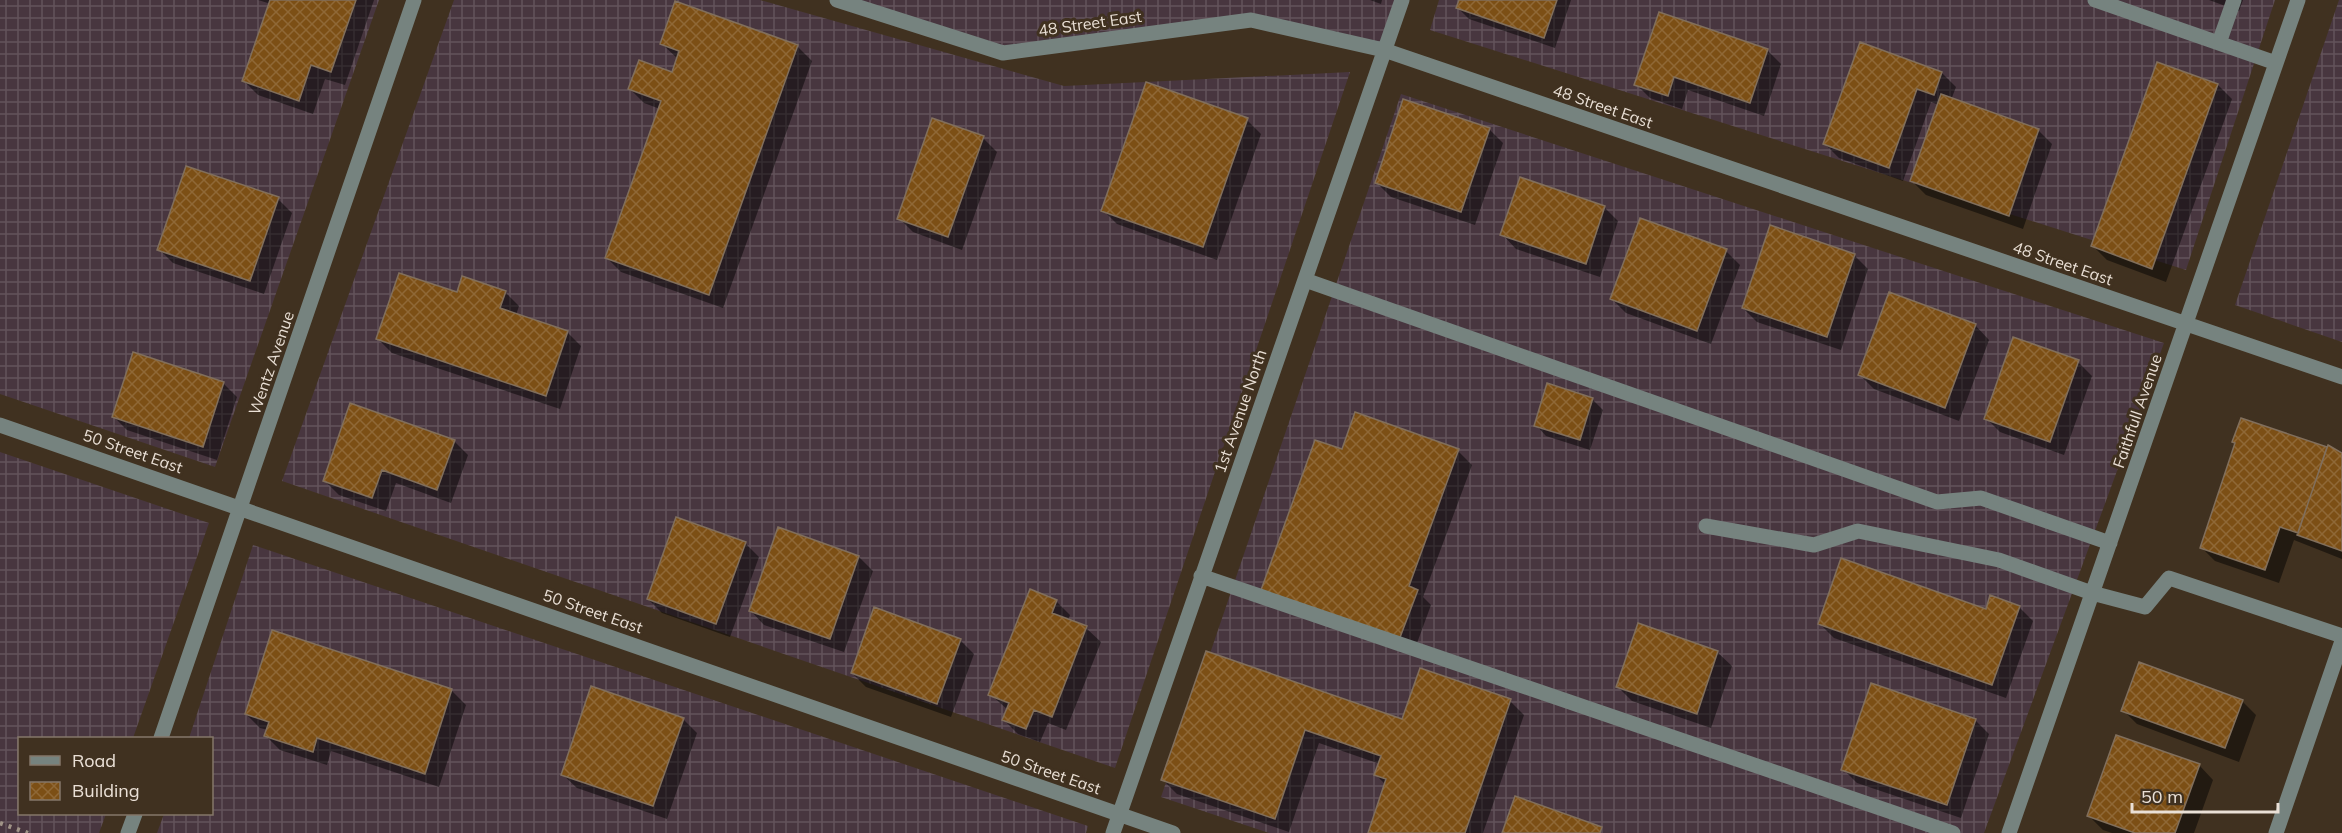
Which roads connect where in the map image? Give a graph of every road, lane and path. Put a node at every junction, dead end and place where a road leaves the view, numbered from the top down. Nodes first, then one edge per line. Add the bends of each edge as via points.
1 (414, 0) edge
2 (837, 0) edge
3 (1402, 0) edge
4 (2095, 0) edge
5 (2234, 0) edge
6 (2298, 0) edge
7 (2219, 43) junction
8 (1384, 50) junction
9 (2276, 63) junction
10 (1305, 280) junction
11 (2186, 324) junction
12 (2342, 377) edge
13 (0, 425) edge
14 (241, 507) junction
15 (1706, 526) dead end
16 (2110, 543) junction
17 (1201, 576) junction
18 (2092, 592) junction
19 (2342, 636) edge
20 (2342, 641) edge
21 (161, 737) edge
22 (1119, 814) junction
23 (134, 815) edge
24 (128, 833) edge
25 (1113, 833) edge
26 (1173, 833) edge
27 (1953, 833) edge
28 (2009, 833) edge
29 (2276, 833) edge

1 - 14 street, Wentz Avenue
2 - 8 street, 48 Street East via 1003,53 1251,20
3 - 8 street, 1st Avenue North
4 - 7 street
5 - 7 street
6 - 9 street, Faithfull Avenue
7 - 9 street
8 - 10 street, 1st Avenue North
8 - 11 street, 48 Street East
9 - 11 street, Faithfull Avenue
10 - 16 street via 1937,502 1982,498
10 - 17 street, 1st Avenue North
11 - 12 street, 48 Street East
11 - 16 street, Faithfull Avenue
13 - 14 street, 50 Street East
14 - 21 street, Wentz Avenue
14 - 22 street, 50 Street East
15 - 18 street via 1814,545 1858,531 1999,560
16 - 18 street, Faithfull Avenue
17 - 22 street, 1st Avenue North
17 - 27 street
18 - 19 street via 2145,607 2169,578
18 - 28 street, Faithfull Avenue
20 - 29 street
22 - 25 street, 1st Avenue North
22 - 26 street, 50 Street East
23 - 24 street

